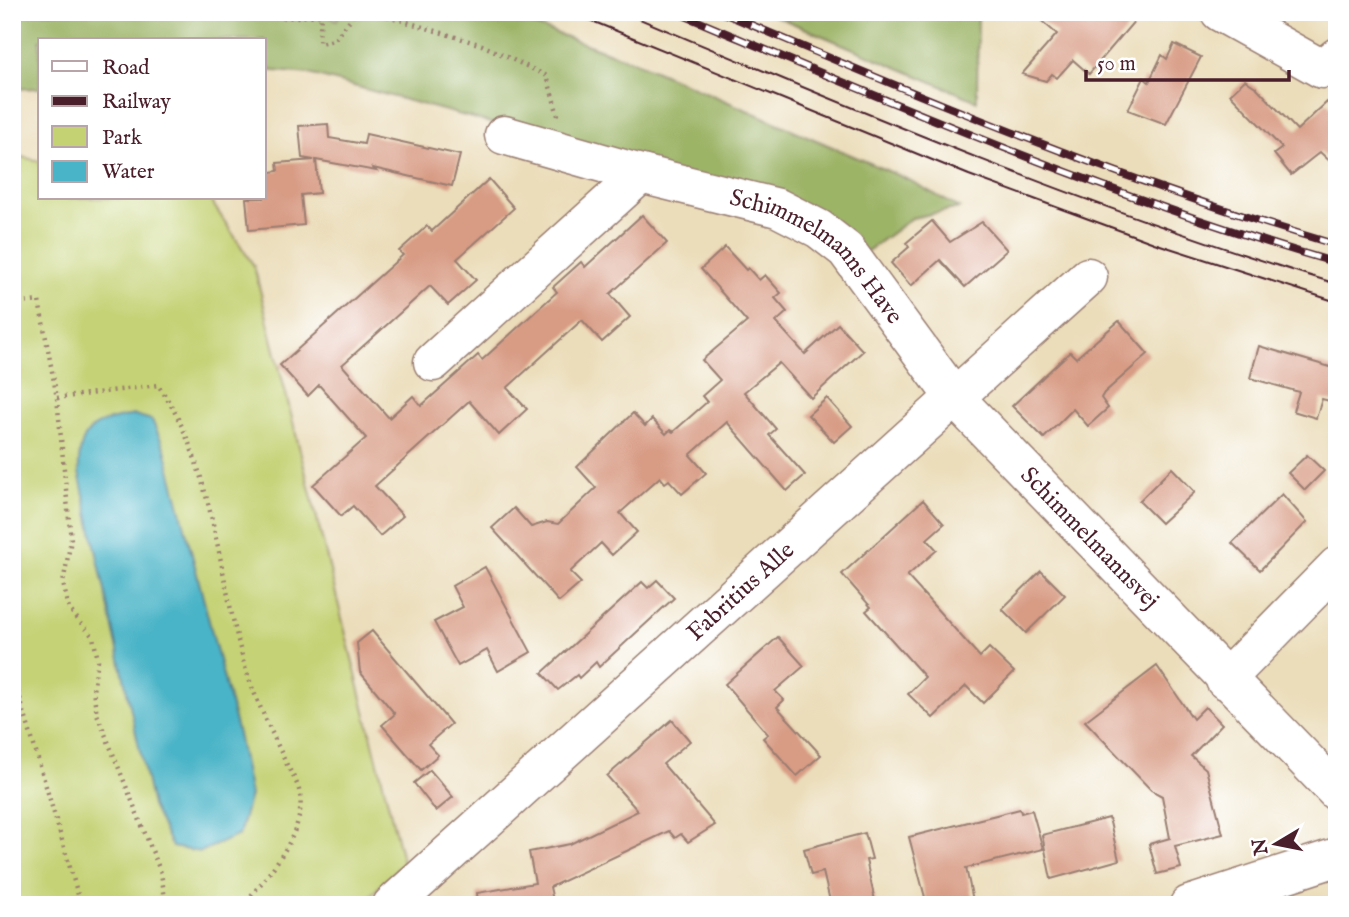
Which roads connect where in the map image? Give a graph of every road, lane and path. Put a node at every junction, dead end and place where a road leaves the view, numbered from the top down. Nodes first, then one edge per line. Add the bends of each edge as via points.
1 (248, 12) edge
2 (356, 12) edge
3 (374, 12) edge
4 (1220, 12) edge
5 (1330, 63) edge
6 (504, 135) dead end
7 (569, 155) junction
8 (641, 174) junction
9 (1088, 277) dead end
10 (12, 304) edge
11 (433, 362) dead end
12 (954, 397) junction
13 (57, 398) junction
14 (1337, 566) edge
15 (12, 671) edge
16 (1225, 680) junction
17 (1337, 792) edge
18 (1337, 858) edge
19 (80, 905) edge
20 (166, 905) edge
21 (243, 905) edge
22 (393, 905) edge
23 (1189, 905) edge

1 - 2 path via 283,18 321,15 319,43 334,40
3 - 7 path via 482,45 547,76
4 - 5 street
6 - 7 street, Schimmelmanns Have
7 - 8 street, Schimmelmanns Have
8 - 11 street
8 - 12 street, Schimmelmanns Have via 778,208 819,229 846,250
9 - 12 street, Fabritius Alle
10 - 13 path via 39,301
12 - 16 street, Schimmelmannsvej
12 - 22 street, Fabritius Alle
13 - 20 path via 71,540 62,583 69,609 93,637 98,660 93,691 97,714 161,873
13 - 21 path via 158,385 178,413 212,521 246,671 300,793 300,815 277,866
14 - 16 street
15 - 19 path
16 - 17 street, Schimmelmannsvej
18 - 23 street

